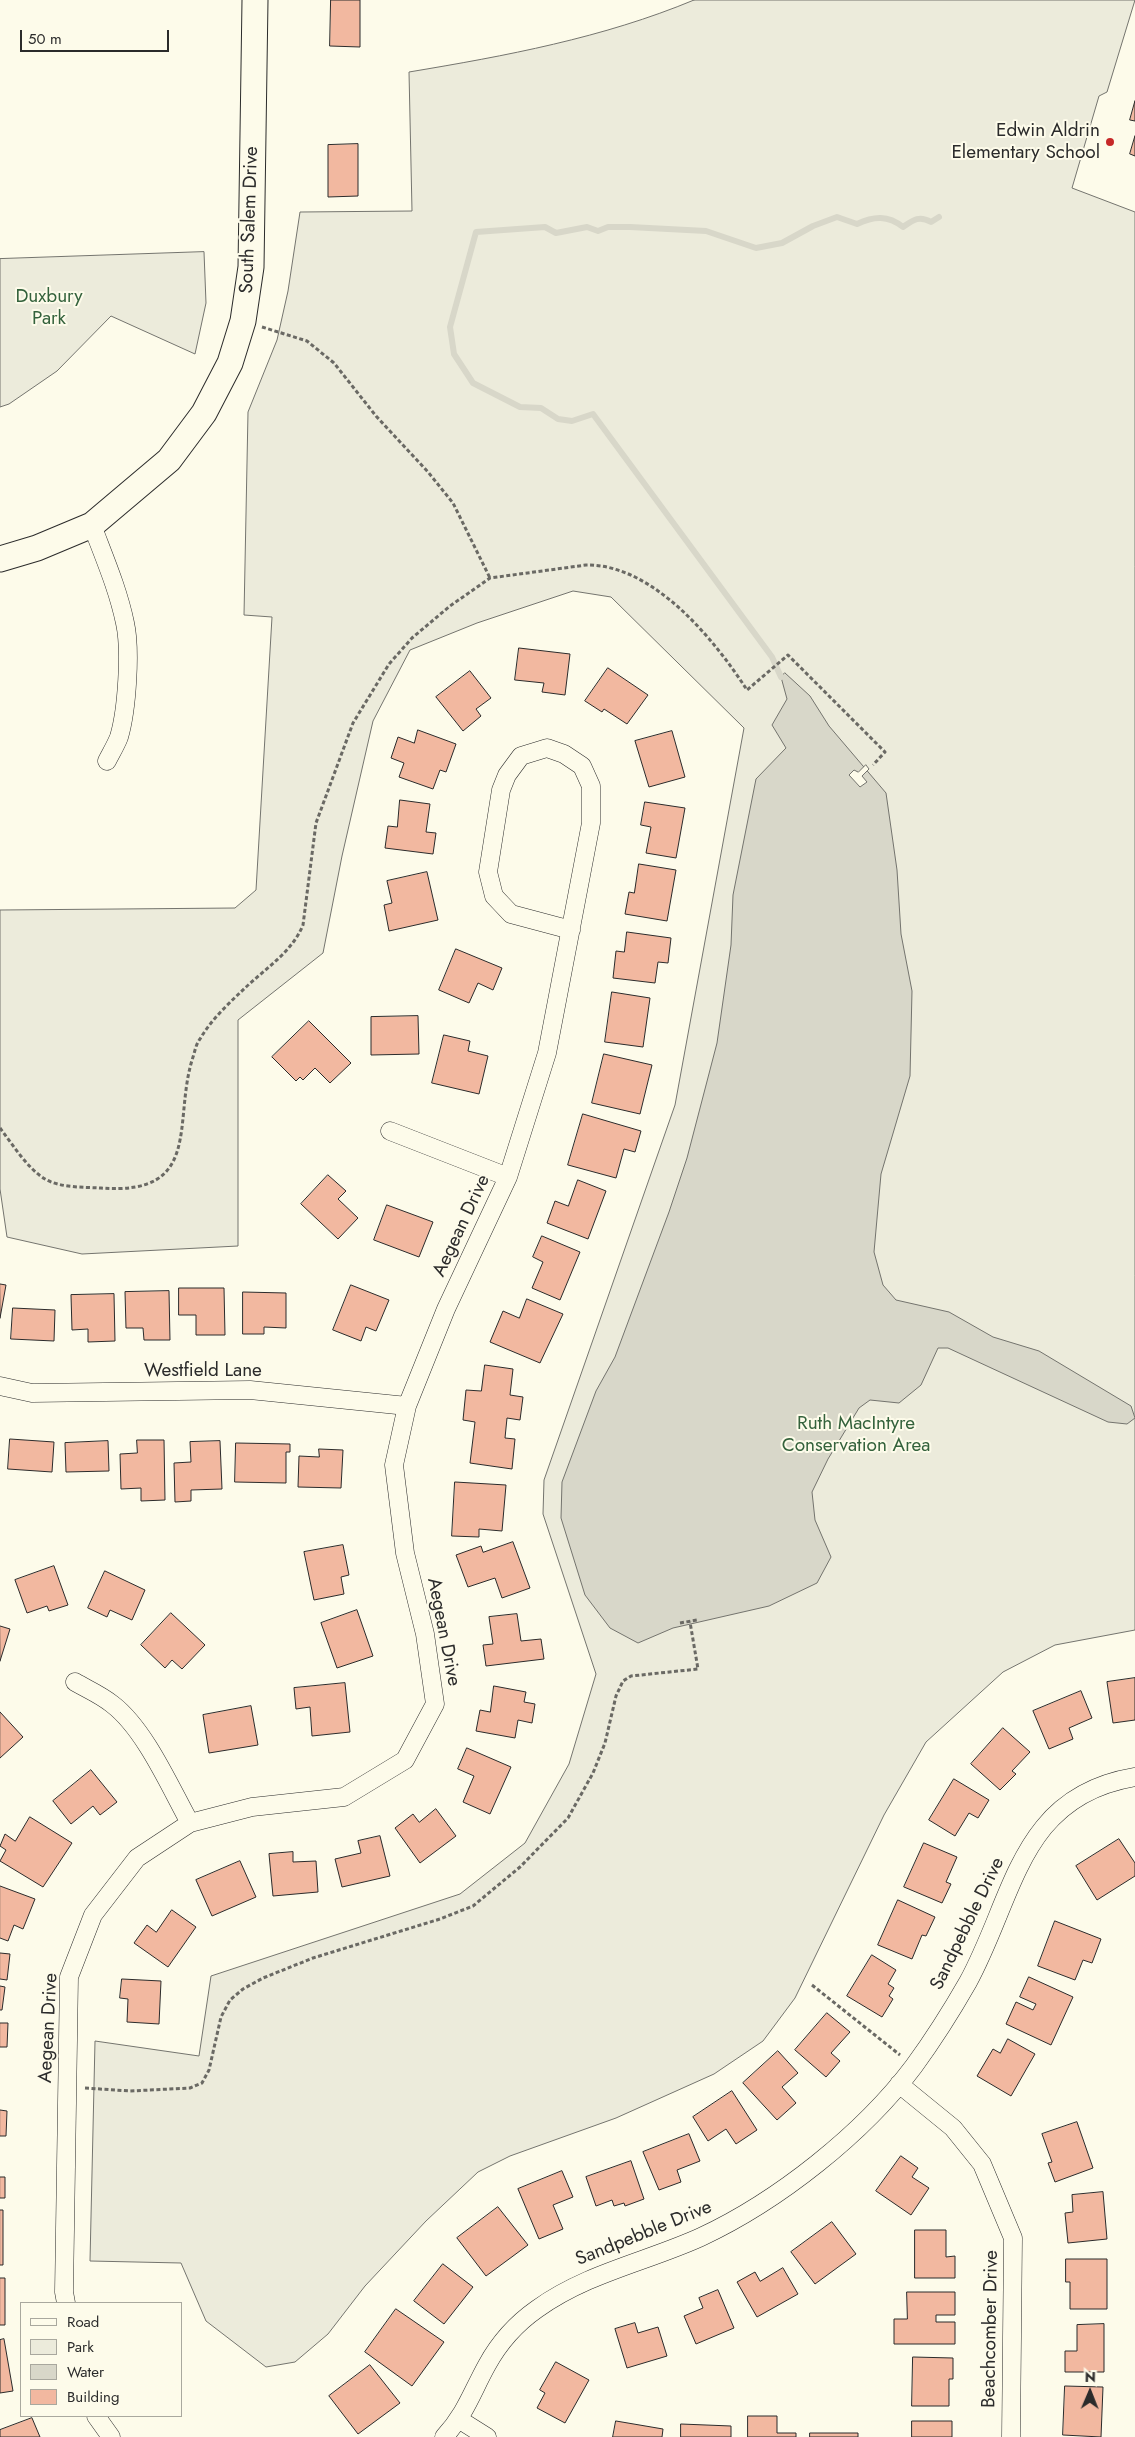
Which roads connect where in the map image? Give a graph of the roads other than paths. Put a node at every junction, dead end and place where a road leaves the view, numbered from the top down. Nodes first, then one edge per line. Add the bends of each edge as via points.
1 (255, 0) edge
2 (92, 525) junction
3 (0, 559) edge
4 (108, 761) dead end
5 (571, 930) junction
6 (390, 1131) dead end
7 (508, 1178) junction
8 (0, 1386) edge
9 (407, 1406) junction
10 (75, 1682) dead end
11 (1135, 1777) edge
12 (190, 1823) junction
13 (899, 2084) junction
14 (66, 2302) edge
15 (97, 2417) edge
16 (460, 2420) junction
17 (111, 2437) edge
18 (444, 2437) edge
19 (487, 2437) edge
20 (1010, 2437) edge

1 - 2 street, South Salem Drive via 251,267 243,321 230,363 211,400 169,460
2 - 3 street, South Salem Drive
2 - 4 street via 126,626 124,713
5 - 5 street, Aegean Drive via 591,823 591,786 582,766 547,748 522,756 507,775 501,790 488,872 494,896 511,914
5 - 7 street, Aegean Drive via 548,1054
6 - 7 street
7 - 9 street, Aegean Drive via 446,1309
8 - 9 street, Westfield Lane via 32,1393 250,1390
9 - 12 street, Aegean Drive via 394,1465 405,1553 425,1634 436,1704 405,1760 344,1797 252,1807
10 - 12 street via 112,1704 130,1723 153,1755
11 - 13 street, Sandpebble Drive via 1114,1780 1078,1796 1034,1837 968,1982 915,2065
12 - 14 street, Aegean Drive via 136,1858 92,1915 69,1977
13 - 16 street, Sandpebble Drive via 821,2161 740,2217 677,2247 578,2283 534,2310 488,2362
13 - 20 street, Beachcomber Drive via 953,2128 982,2164 1013,2238
15 - 17 street
16 - 18 street, Sandpebble Drive
16 - 19 street

